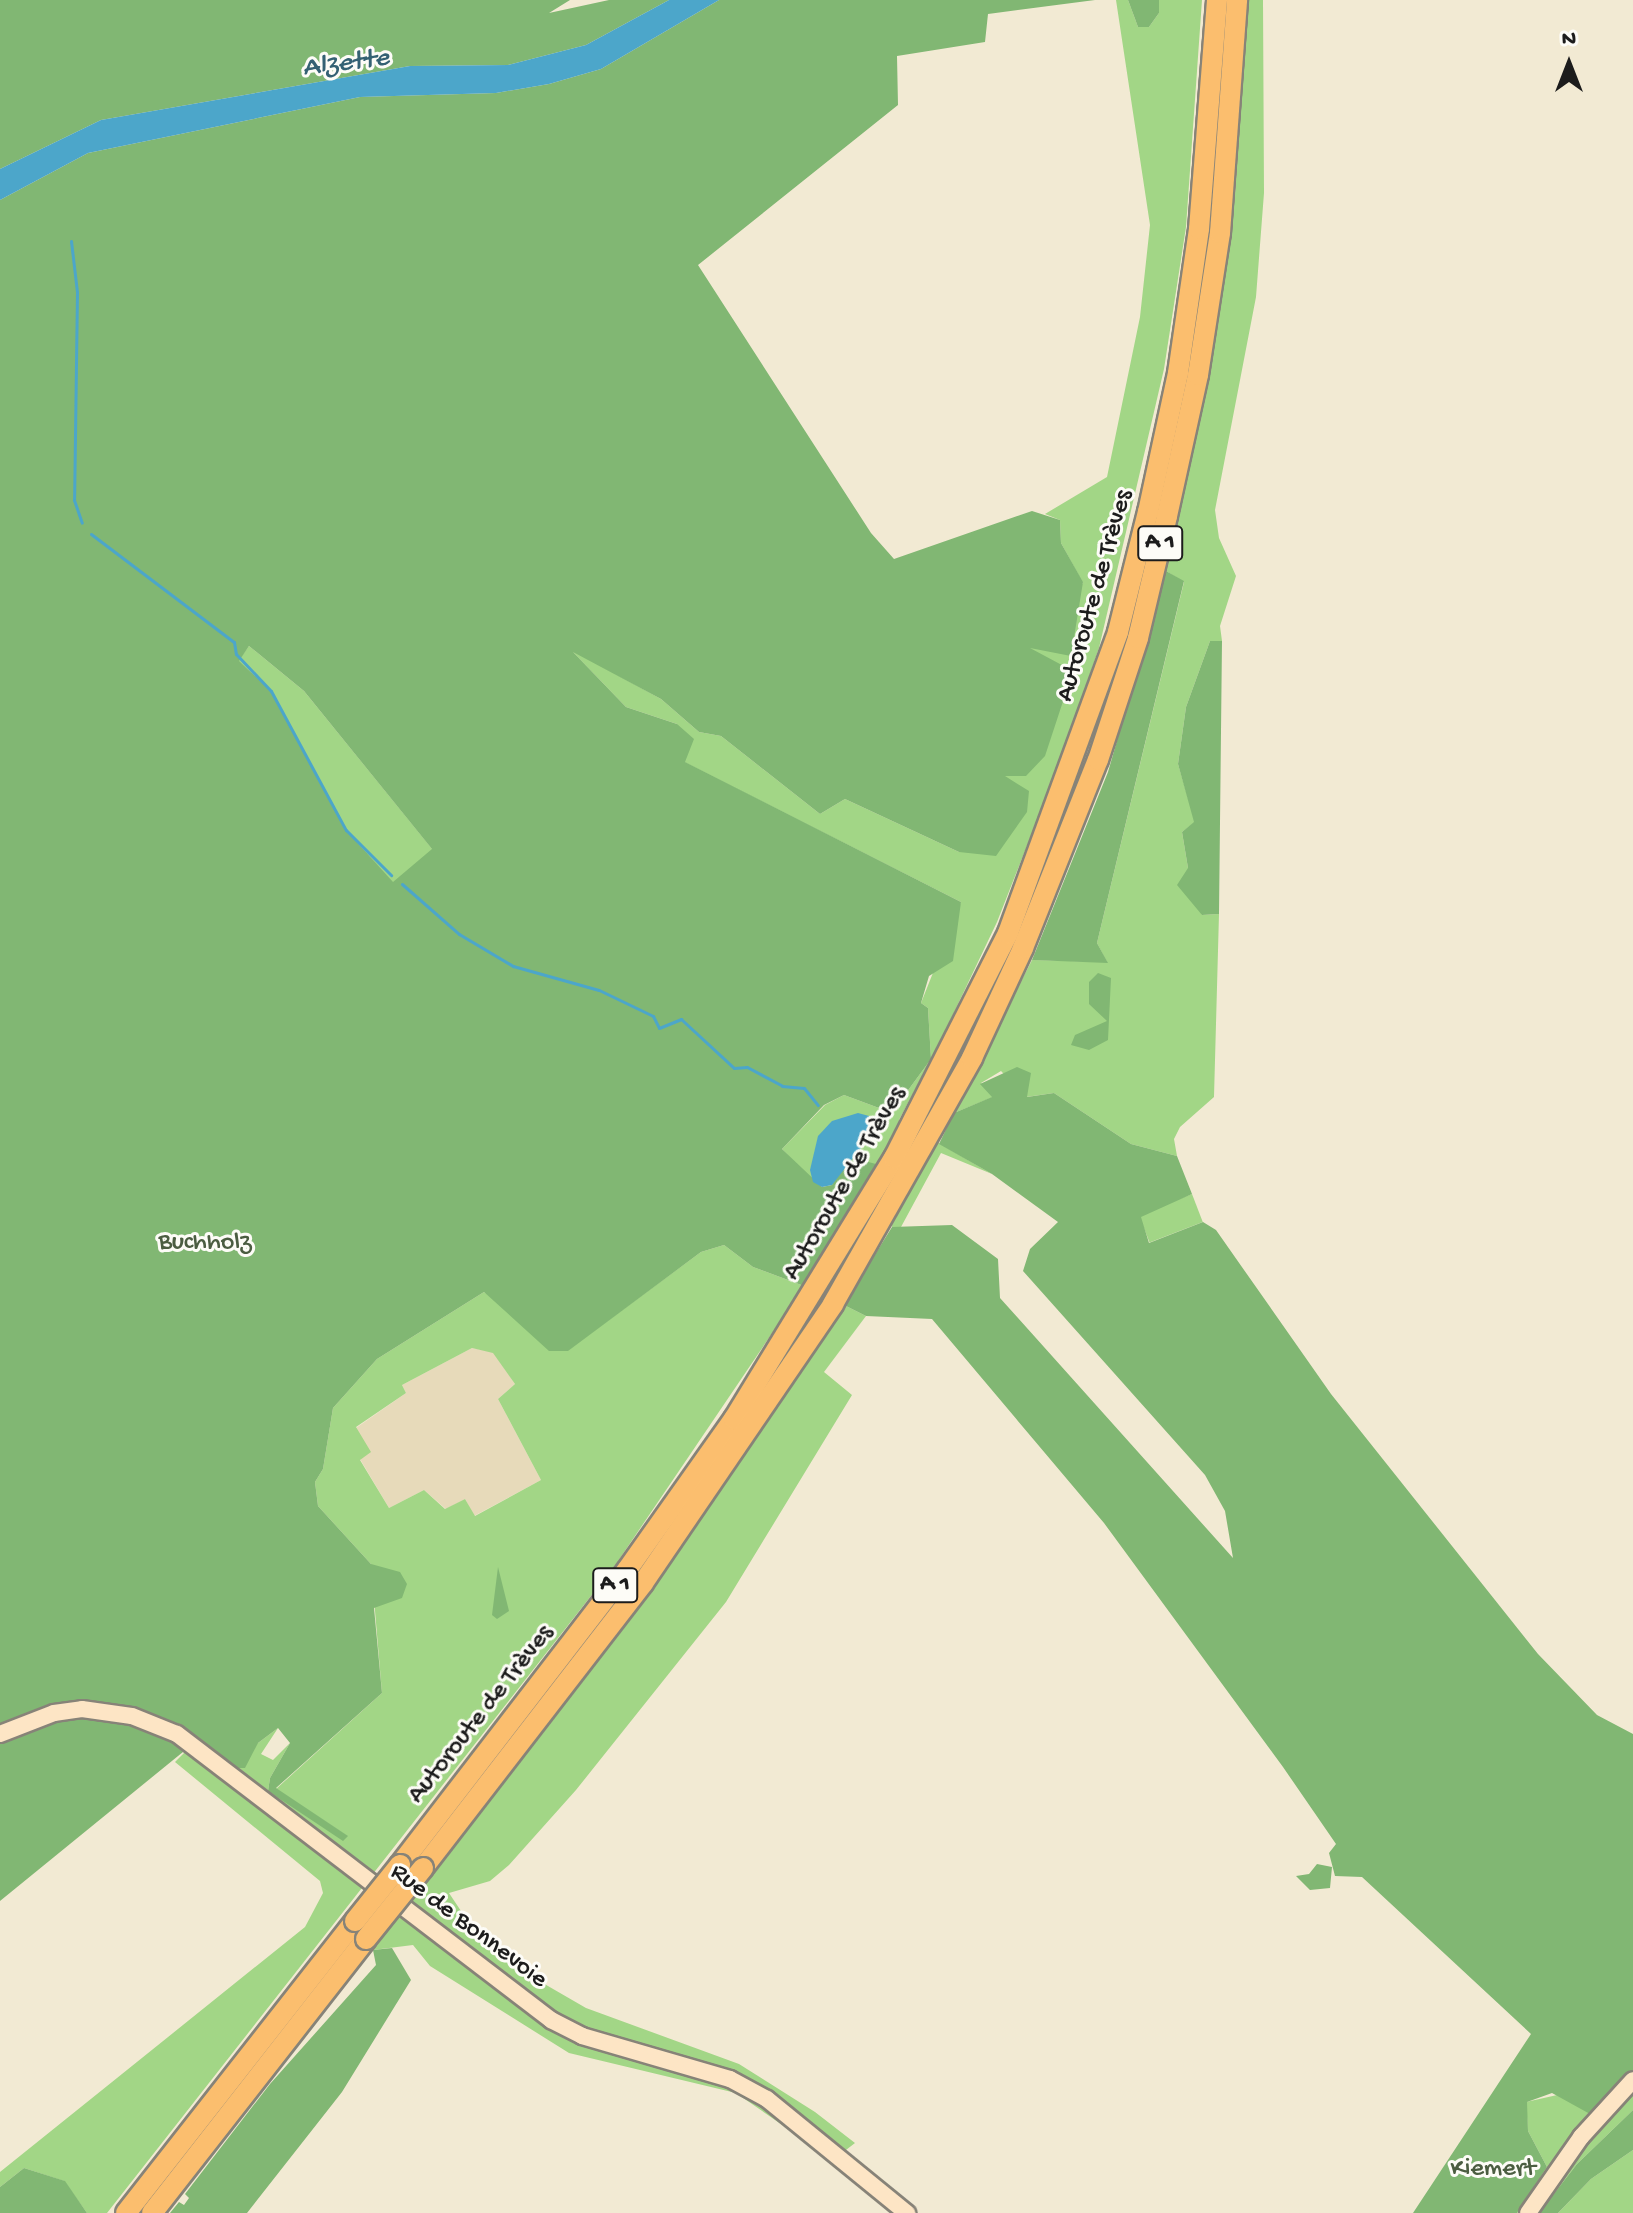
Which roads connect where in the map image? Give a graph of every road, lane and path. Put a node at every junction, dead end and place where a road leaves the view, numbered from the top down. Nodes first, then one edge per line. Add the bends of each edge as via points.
1 (1217, 0) edge
2 (1237, 0) edge
3 (0, 1734) edge
4 (1633, 2080) edge
5 (126, 2213) edge
6 (152, 2213) edge
7 (907, 2213) edge
8 (1528, 2213) edge

1 - 5 highway, Autoroute de Trèves / A 1, bridge via 1199,229 1178,373 1118,632 1008,933 954,1048 814,1293 734,1419 627,1570
2 - 6 highway, Autoroute de Trèves / A 1, bridge via 1220,233 1207,322 1138,638 1098,760 972,1058 833,1304 643,1583
3 - 7 main road, Rue de Bonnevoie via 54,1713 82,1709 132,1716 177,1734 551,2020 582,2036 717,2074 767,2099
4 - 8 main road via 1581,2137

